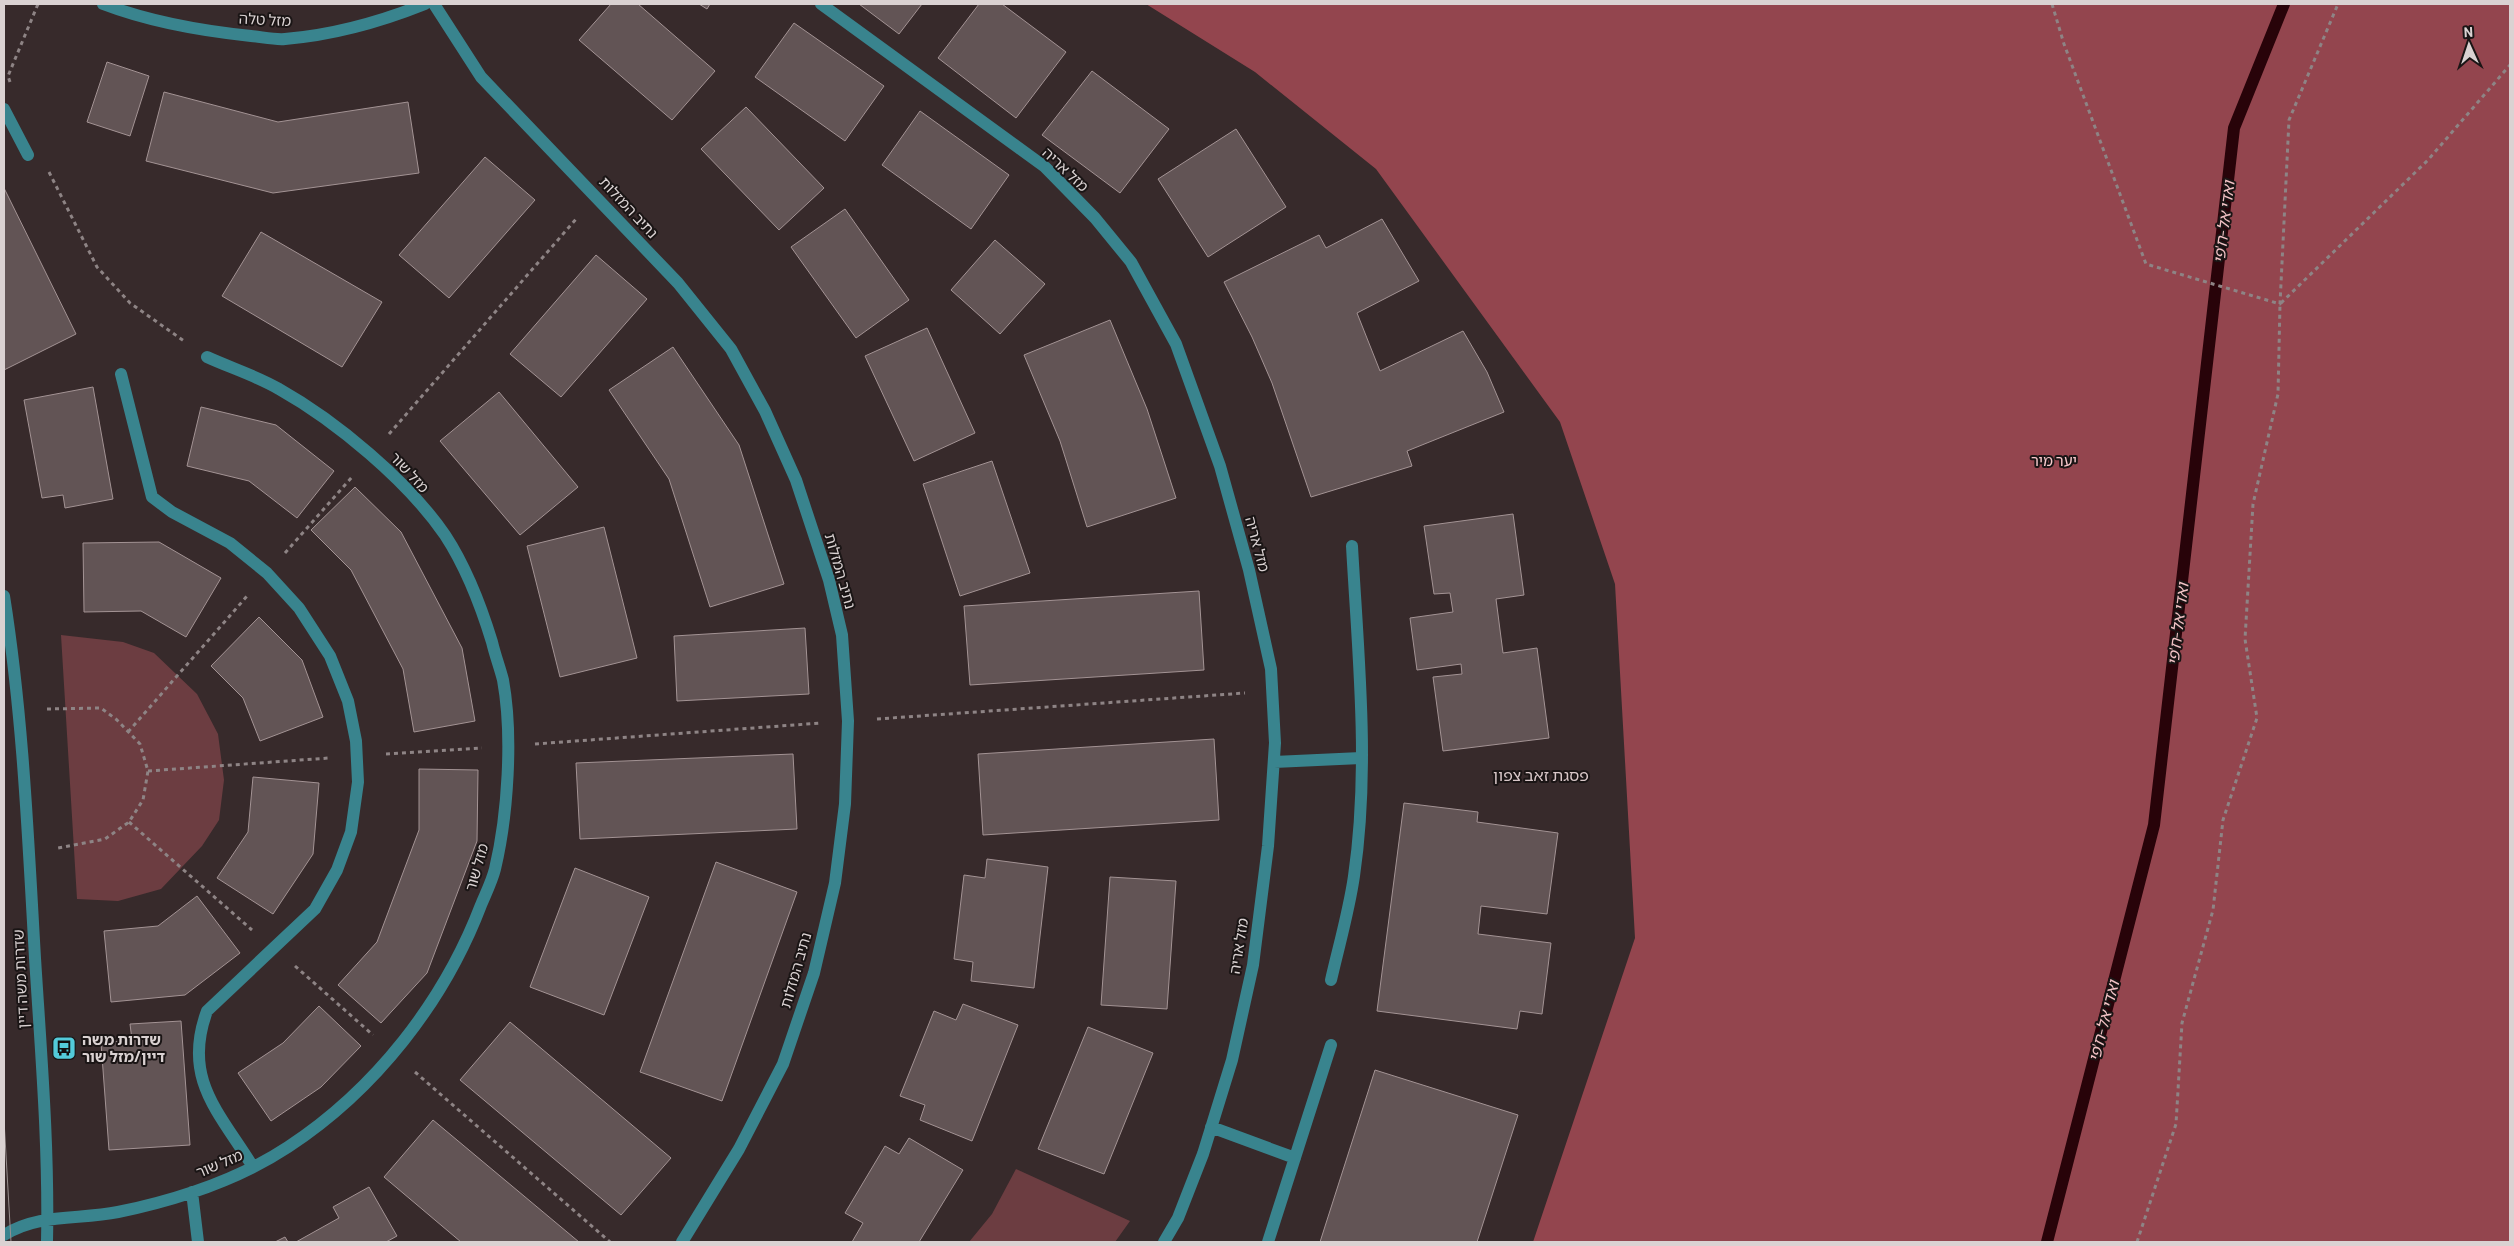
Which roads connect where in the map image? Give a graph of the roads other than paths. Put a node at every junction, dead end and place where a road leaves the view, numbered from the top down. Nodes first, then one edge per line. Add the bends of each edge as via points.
1 (103, 4) edge
2 (425, 4) edge
3 (434, 4) edge
4 (821, 4) edge
5 (4, 110) edge
6 (28, 155) dead end
7 (207, 357) road end
8 (121, 374) dead end
9 (1352, 546) dead end
10 (4, 596) edge
11 (1360, 758) junction
12 (1274, 762) junction
13 (1331, 980) dead end
14 (1331, 1045) dead end
15 (1212, 1126) junction
16 (1295, 1158) junction
17 (253, 1167) junction
18 (192, 1192) junction
19 (47, 1218) junction
20 (4, 1234) edge
21 (47, 1242) edge
22 (198, 1242) edge
23 (682, 1242) edge
24 (1164, 1242) edge
25 (1268, 1242) edge

1 - 2 street, מזל טלה via 169,24 283,39 330,33 386,20
3 - 23 street, נתיב המזלות via 481,77 678,283 731,349 766,411 796,480 829,580 842,635 848,721 845,804 835,884 814,973 783,1064 740,1149
4 - 12 street, מזל אריה via 1045,167 1131,262 1176,344 1225,485 1249,570 1271,669
5 - 6 street
7 - 17 street, מזל שור via 278,388 323,417 375,458 444,535 470,580 487,626 503,681 508,746 504,821 494,871 472,928 441,989 394,1053 344,1103 290,1146
8 - 17 street via 152,497 172,512 230,543 267,573 299,608 330,656 348,702 358,782 351,832 337,870 315,909 207,1010 199,1033 197,1058 206,1092
9 - 11 street via 1362,720
10 - 19 street, שדרות משה דיין via 19,712 29,849
11 - 12 street
11 - 13 street via 1360,808 1354,876
12 - 15 street, מזל אריה via 1268,846 1252,965 1232,1060
14 - 16 street
15 - 16 street
15 - 24 street, מזל אריה via 1178,1218
16 - 25 street
17 - 18 street, מזל שור
18 - 19 street, מזל שור via 116,1213
18 - 22 street
19 - 20 street, מזל שור
19 - 21 street, שדרות משה דיין

